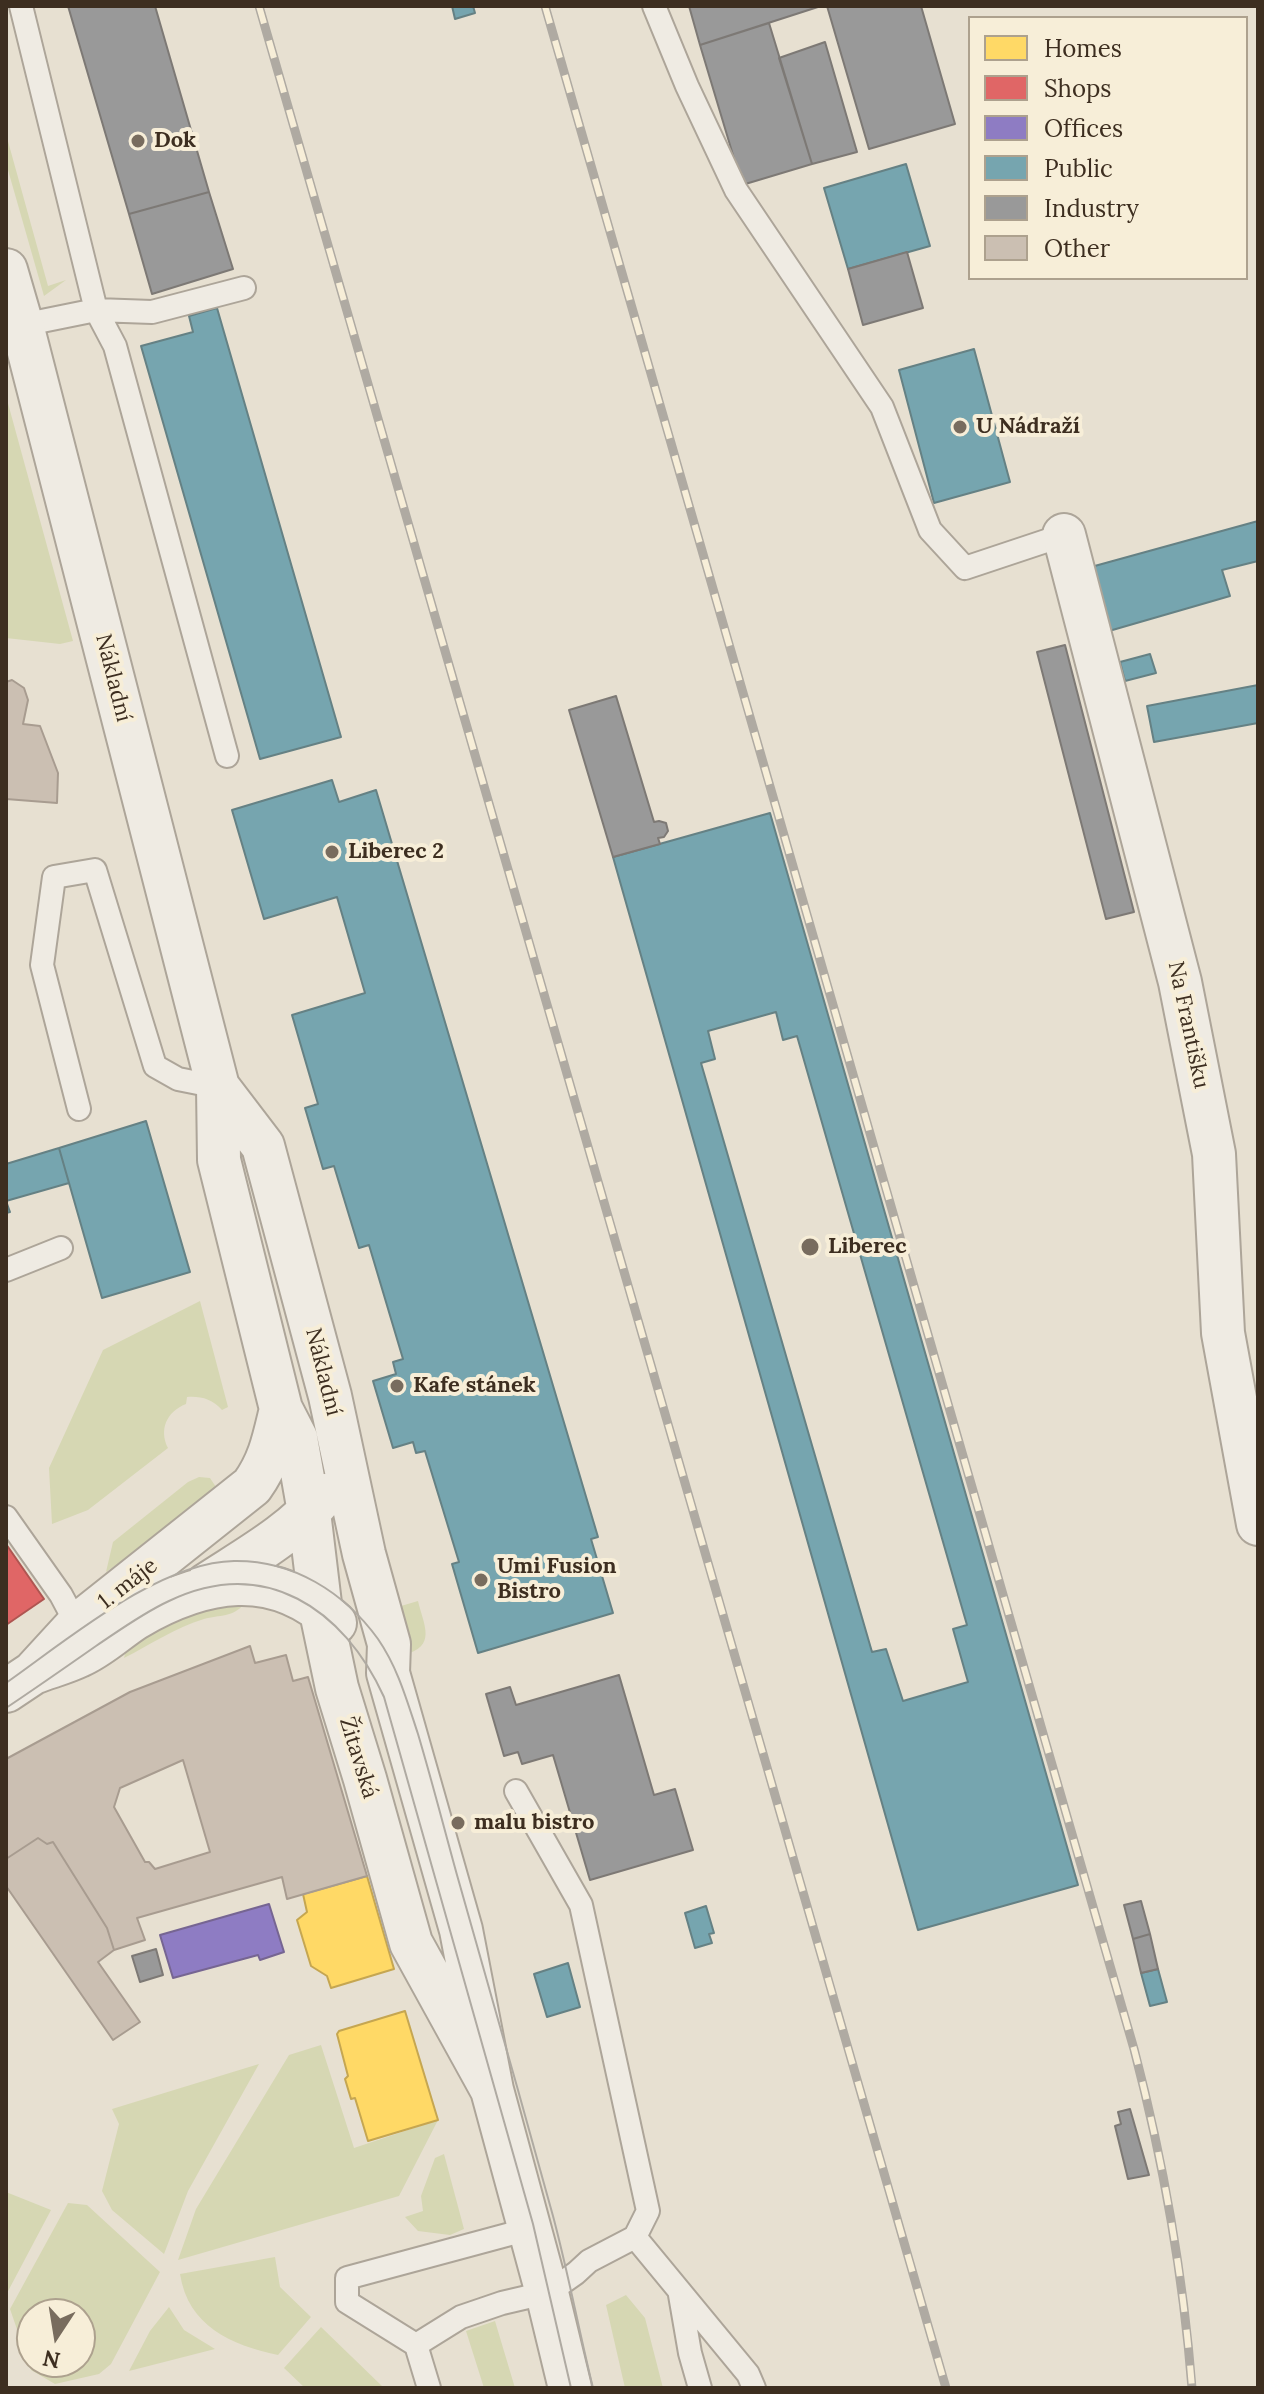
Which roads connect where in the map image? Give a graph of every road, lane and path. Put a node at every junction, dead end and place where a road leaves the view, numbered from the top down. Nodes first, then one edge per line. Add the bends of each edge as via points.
1 (21, 6) edge
2 (654, 6) edge
3 (6, 270) edge
4 (244, 288) dead end
5 (96, 310) junction
6 (22, 325) junction
7 (1064, 535) joint
8 (227, 756) dead end
9 (218, 1087) junction
10 (79, 1109) dead end
11 (61, 1248) dead end
12 (6, 1270) edge
13 (281, 1409) junction
14 (338, 1433) junction
15 (231, 1504) junction
16 (311, 1505) junction
17 (6, 1517) edge
18 (1258, 1524) edge
19 (364, 1554) junction
20 (249, 1583) junction
21 (201, 1589) junction
22 (321, 1610) junction
23 (77, 1625) junction
24 (329, 1651) junction
25 (388, 1673) junction
26 (19, 1682) edge
27 (516, 1791) dead end
28 (492, 2090) junction
29 (529, 2229) junction
30 (635, 2237) junction
31 (679, 2291) junction
32 (547, 2293) junction
33 (416, 2345) junction
34 (429, 2388) edge
35 (570, 2388) edge
36 (700, 2388) edge
37 (754, 2388) edge

1 - 5 lane
2 - 7 lane via 736,190 882,407 930,530 965,568
3 - 6 street, Nákladní
4 - 5 lane via 152,312
5 - 6 lane
5 - 8 lane via 115,346
6 - 9 street, Nákladní
7 - 18 street, Na Františku via 1180,982 1214,1154 1223,1333
9 - 10 lane via 178,1079 155,1066 95,870 54,877 42,965
9 - 13 street, Nákladní via 219,1160
9 - 14 street, Nákladní via 263,1146
11 - 12 lane
13 - 15 street, 1. máje via 264,1469
13 - 16 street, Žitavská via 296,1438
14 - 16 street, 1. máje via 332,1481
14 - 19 street, Nákladní
15 - 16 street, 1. máje via 255,1496 287,1495
15 - 23 street, 1. máje
16 - 19 street, 1. máje via 350,1528
16 - 21 street, 1. máje via 263,1549
16 - 22 street, Žitavská
17 - 23 lane
19 - 25 street, Nákladní via 389,1644
20 - 21 street, 1. máje
20 - 22 street, 1. máje via 285,1591
20 - 24 street, 1. máje via 301,1609
21 - 26 street, 1. máje via 170,1599 81,1656
22 - 24 street, Žitavská
22 - 25 street, 1. máje
23 - 26 street, 1. máje
24 - 28 street, Žitavská via 411,1943
25 - 28 street, Žitavská via 461,1930
27 - 30 lane via 581,1905 648,2211
28 - 29 street, Žitavská
29 - 32 street, Žitavská
29 - 33 lane via 347,2278 347,2302
30 - 31 lane
30 - 32 lane via 589,2261
31 - 36 lane
31 - 37 lane
32 - 33 lane via 461,2317
32 - 35 street, Žitavská
33 - 34 lane

